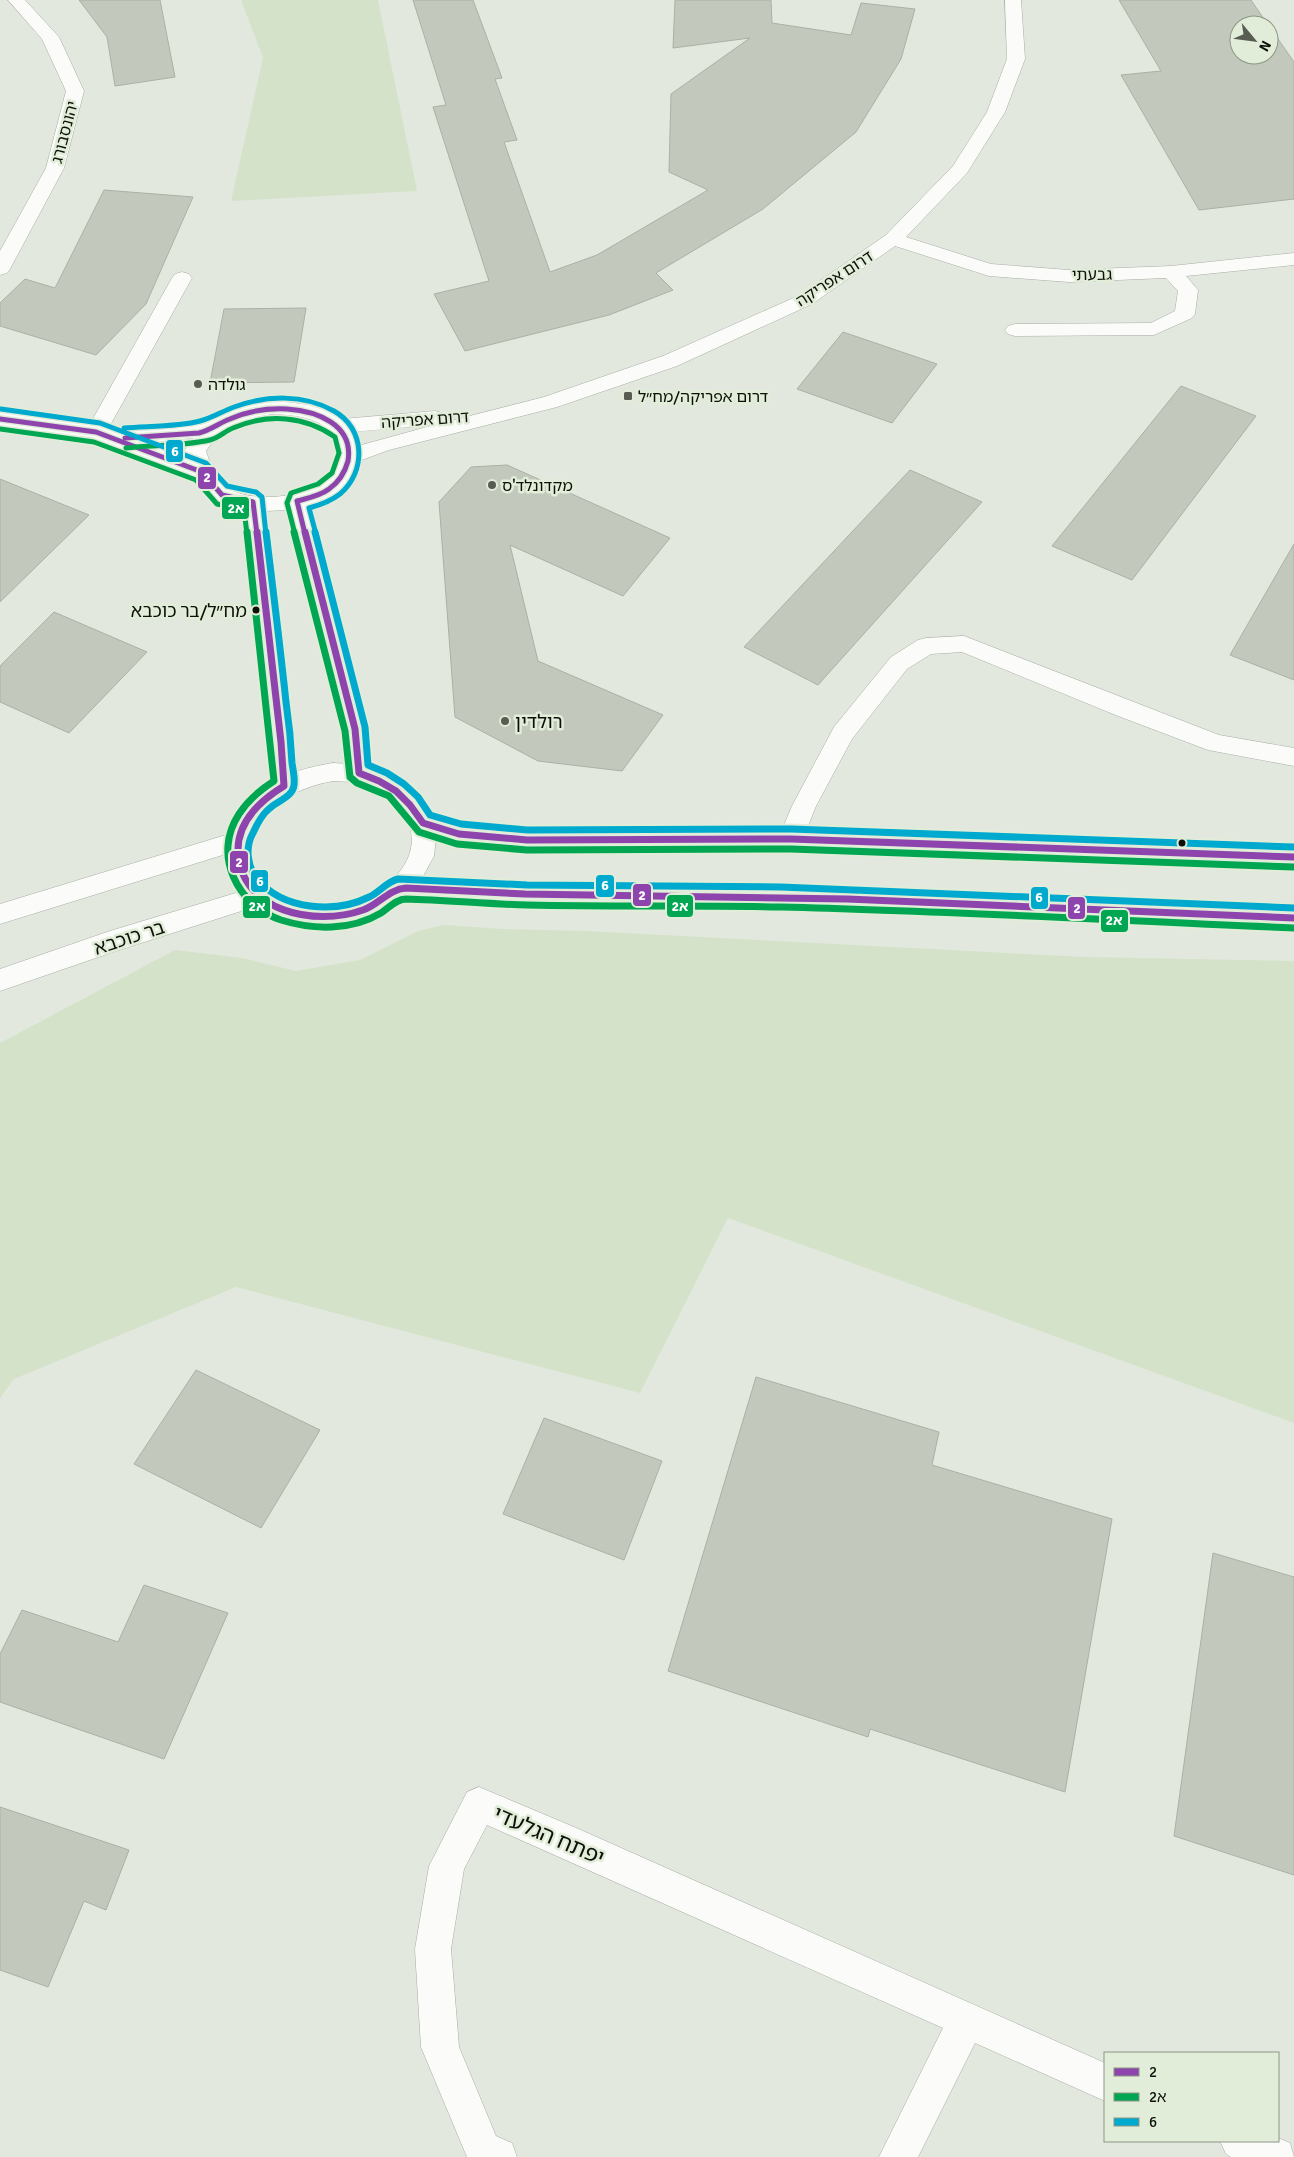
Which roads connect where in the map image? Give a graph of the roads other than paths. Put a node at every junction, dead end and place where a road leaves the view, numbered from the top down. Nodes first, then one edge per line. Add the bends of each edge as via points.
1 (16, 0) edge
2 (1013, 0) edge
3 (893, 239) junction
4 (1294, 259) edge
5 (0, 269) edge
6 (1171, 272) junction
7 (182, 278) dead end
8 (1014, 330) dead end
9 (511, 412) junction
10 (0, 419) edge
11 (339, 426) junction
12 (210, 430) junction
13 (96, 432) junction
14 (116, 439) junction
15 (349, 457) junction
16 (202, 472) junction
17 (253, 502) junction
18 (297, 502) junction
19 (1294, 757) edge
20 (359, 773) junction
21 (284, 786) junction
22 (423, 823) junction
23 (791, 839) junction
24 (238, 841) junction
25 (1294, 857) edge
26 (398, 889) junction
27 (258, 896) junction
28 (0, 914) edge
29 (1294, 918) edge
30 (0, 980) edge
31 (966, 2021) junction
32 (1104, 2082) edge
33 (1241, 2142) edge
34 (498, 2157) edge
35 (898, 2157) edge
36 (1276, 2157) edge

1 - 5 street, יהונסבורג via 50,37 75,91 55,168
2 - 3 street, דרום אפריקה via 1016,59 996,112 960,169
3 - 6 street, גבעתי via 989,270 1069,276
3 - 9 street, דרום אפריקה via 805,300 670,361
4 - 6 street, גבעתי
6 - 8 street via 1188,290 1185,314 1154,329
7 - 13 street
9 - 11 street, דרום אפריקה
9 - 15 street, דרום אפריקה
10 - 13 street
11 - 12 street via 315,413 272,407 235,416
11 - 15 street via 348,441
12 - 14 street
12 - 16 street via 195,451
13 - 14 street
14 - 16 street
15 - 18 street via 345,472 335,485
16 - 17 street via 222,495
17 - 18 street
17 - 21 street
18 - 20 street via 355,729
19 - 23 street via 1217,744 964,644 926,646 900,663 843,733 804,806
20 - 21 street via 333,772
20 - 22 street via 381,779 400,790 414,805
21 - 24 street via 262,801 247,820
22 - 23 street via 459,834 527,840
22 - 26 street via 424,845 416,869
23 - 25 street
24 - 27 street via 238,861 245,880
24 - 28 street
26 - 27 street via 374,906 344,916 312,918 282,910
26 - 29 street via 781,898
27 - 30 street, בר כוכבא
31 - 32 street, יפתח הגלעדי
31 - 34 street, יפתח הגלעדי via 479,1804 447,1866 432,1949 440,2047 483,2149
31 - 35 street
33 - 36 street

